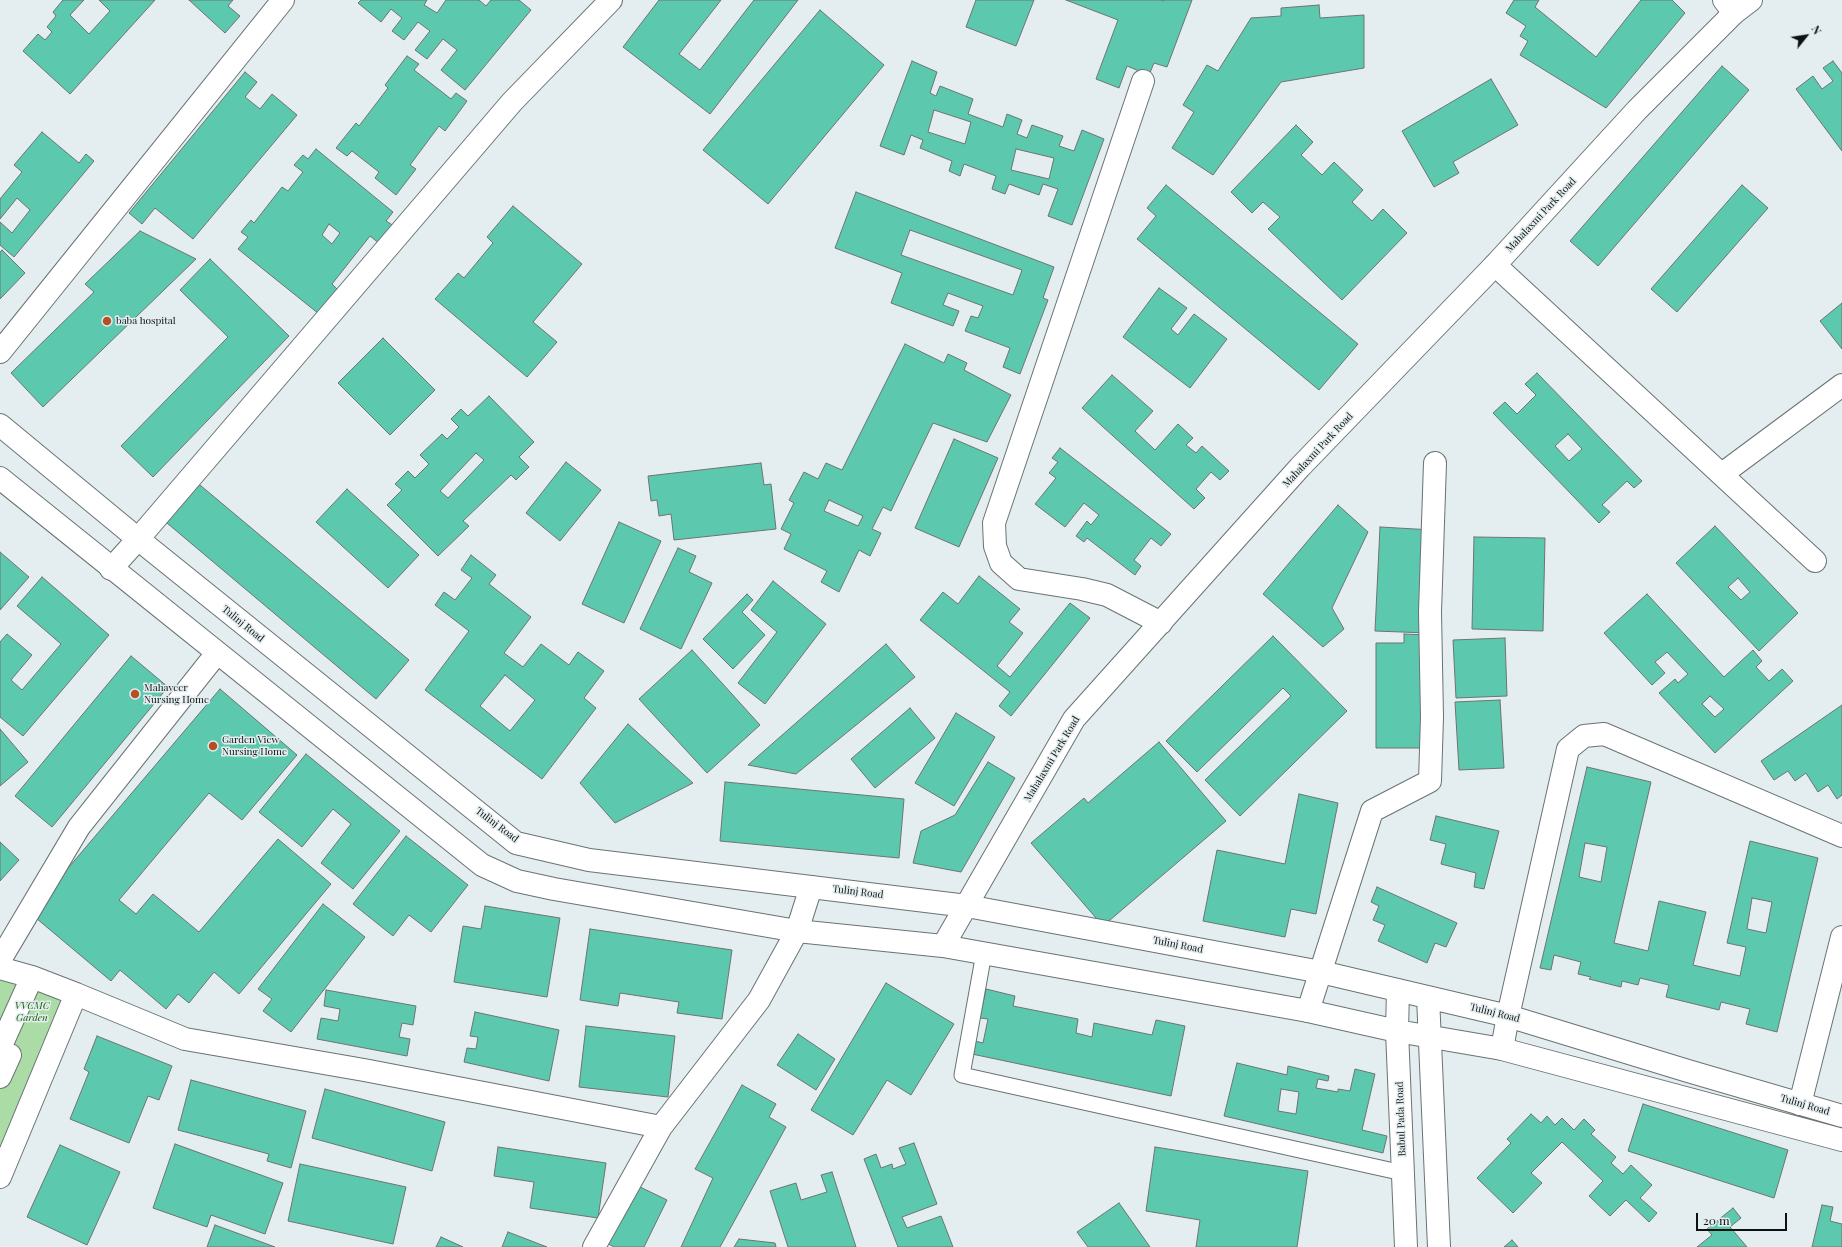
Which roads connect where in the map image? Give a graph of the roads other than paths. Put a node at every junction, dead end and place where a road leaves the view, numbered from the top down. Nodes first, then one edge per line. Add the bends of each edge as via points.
1 (283, 0) edge
2 (611, 0) edge
3 (1736, 4) edge
4 (1143, 81) dead end
5 (1495, 265) junction
6 (0, 352) edge
7 (1842, 385) edge
8 (0, 425) edge
9 (1435, 463) dead end
10 (1722, 474) junction
11 (0, 478) edge
12 (138, 539) junction
13 (1815, 561) dead end
14 (111, 568) junction
15 (1161, 623) junction
16 (217, 653) junction
17 (1842, 836) edge
18 (811, 887) junction
19 (967, 906) junction
20 (797, 931) junction
21 (1842, 937) edge
22 (943, 946) junction
23 (984, 953) junction
24 (0, 960) edge
25 (0, 968) edge
26 (1321, 972) junction
27 (32, 978) junction
28 (1398, 990) junction
29 (76, 994) junction
30 (1428, 997) junction
31 (1308, 1011) junction
32 (1508, 1016) junction
33 (1397, 1031) junction
34 (1430, 1036) junction
35 (0, 1048) edge
36 (1502, 1049) junction
37 (0, 1053) edge
38 (0, 1077) edge
39 (1800, 1104) junction
40 (1842, 1116) edge
41 (661, 1127) junction
42 (1842, 1140) edge
43 (1403, 1174) junction
44 (0, 1177) edge
45 (594, 1247) edge
46 (1406, 1247) edge
47 (1440, 1247) edge

1 - 6 street
2 - 12 street via 512,102
3 - 5 street, Mahalaxmi Park Road
4 - 15 street via 994,523 995,546 1001,563 1019,579 1082,589 1106,596
5 - 10 street
5 - 15 street, Mahalaxmi Park Road via 1300,467
7 - 10 street
8 - 12 street, Tulinj Road
9 - 26 street via 1430,612 1430,781 1372,811
10 - 13 street
11 - 14 street
12 - 14 street
12 - 18 street, Tulinj Road via 516,843 589,860
14 - 16 street
15 - 19 street, Mahalaxmi Park Road via 1074,719
16 - 20 street via 482,865 517,880 554,889
16 - 24 street via 79,827
17 - 32 street via 1604,734 1584,736 1568,749
18 - 19 street, Tulinj Road
18 - 20 street
19 - 22 street, Mahalaxmi Park Road
19 - 26 street, Tulinj Road
20 - 22 street
20 - 41 street via 759,1000
21 - 39 street
22 - 23 street
23 - 31 street
23 - 43 lane via 962,1075
25 - 27 street
26 - 28 street, Tulinj Road
26 - 31 street
27 - 29 street
27 - 35 street
28 - 30 street, Tulinj Road
28 - 33 street, Babul Pada Road
29 - 41 street via 185,1039 364,1070
29 - 44 street
30 - 32 street, Tulinj Road
30 - 34 street
31 - 33 street
32 - 36 street
32 - 39 street, Tulinj Road
33 - 34 street
33 - 43 street, Babul Pada Road
34 - 36 street
34 - 47 street
36 - 42 street
37 - 38 street via 10,1055
39 - 40 street, Tulinj Road
41 - 45 street
43 - 46 street, Babul Pada Road

